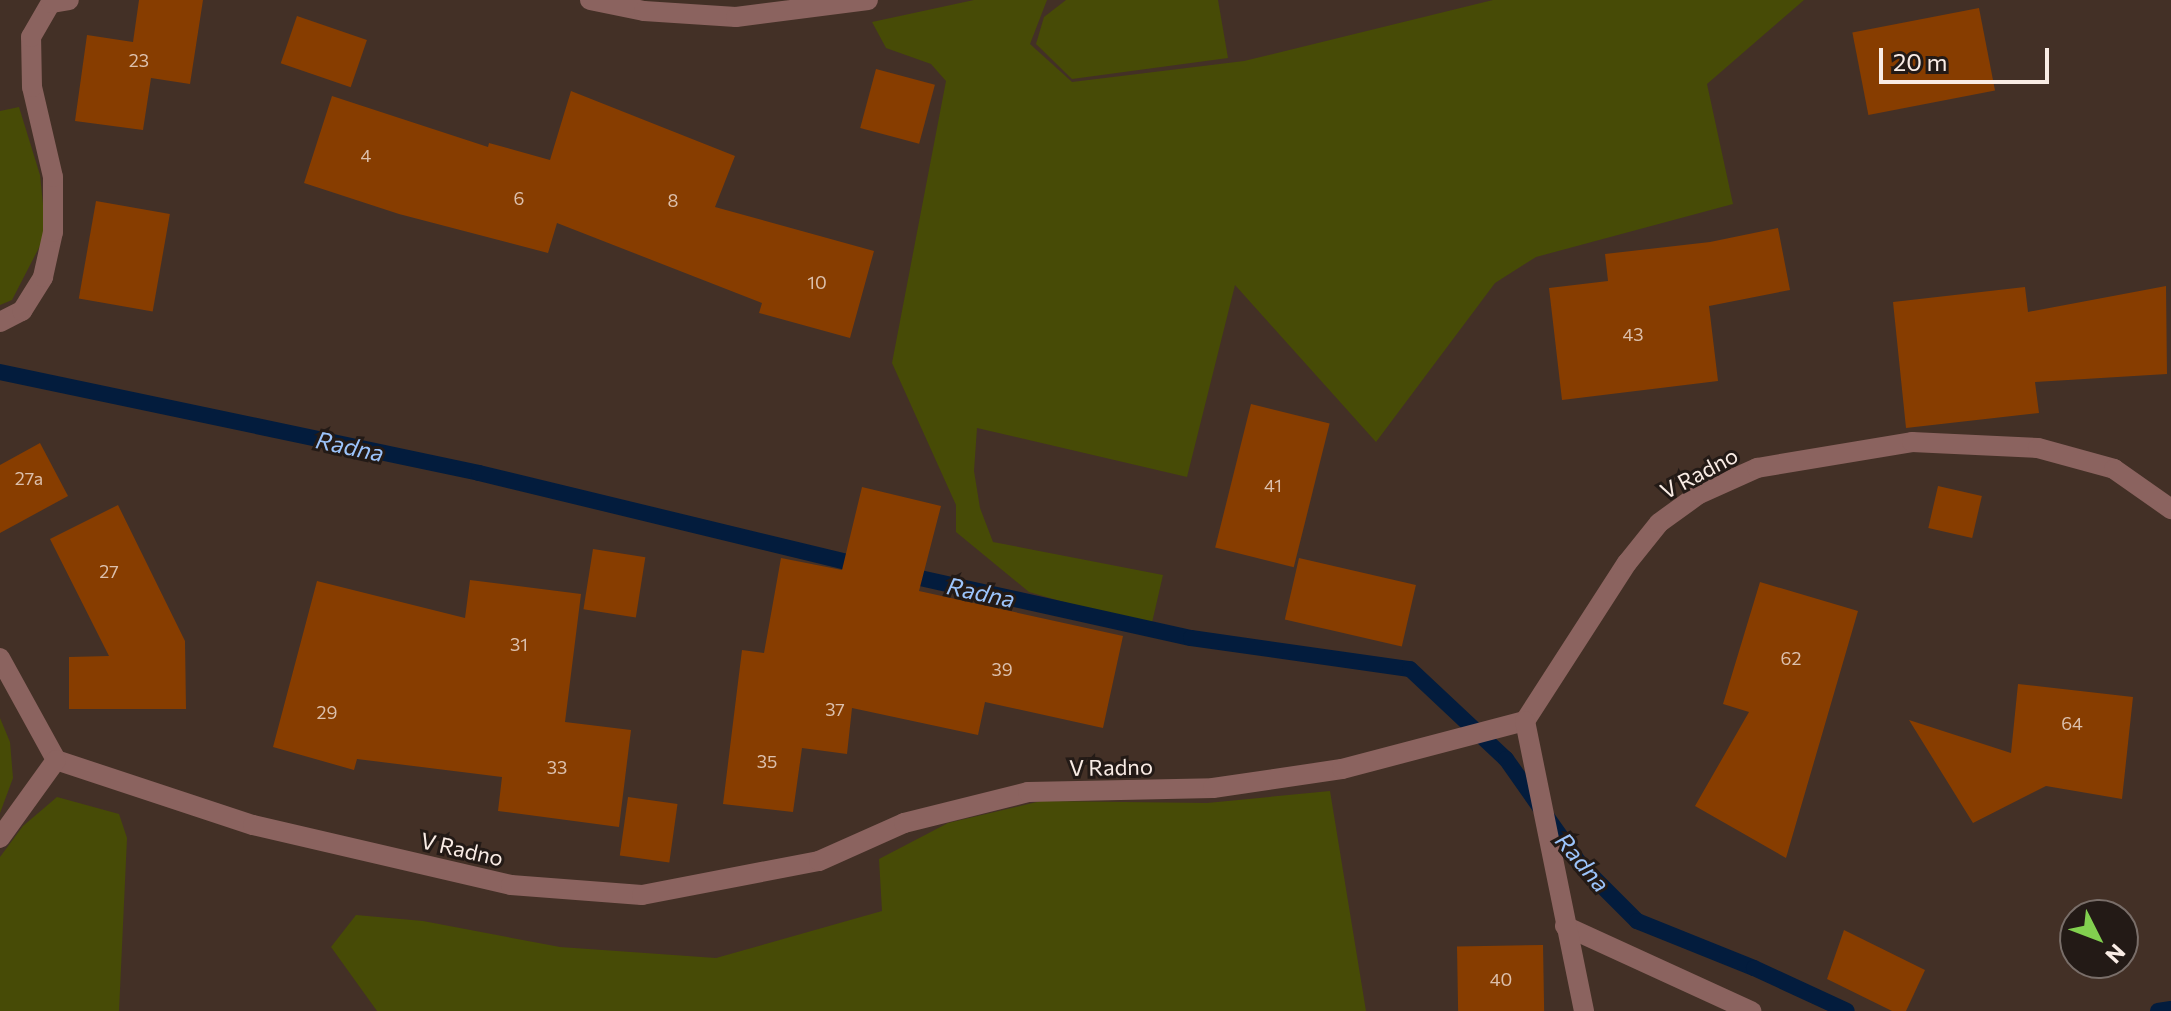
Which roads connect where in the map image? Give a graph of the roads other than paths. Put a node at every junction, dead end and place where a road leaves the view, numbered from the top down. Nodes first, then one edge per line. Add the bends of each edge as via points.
1 (69, 0) edge
2 (590, 0) edge
3 (868, 0) edge
4 (0, 322) edge
5 (2171, 509) edge
6 (0, 658) edge
7 (1525, 721) junction
8 (56, 760) junction
9 (0, 838) edge
10 (1565, 926) junction
11 (1584, 1011) edge
12 (1751, 1011) edge

1 - 4 street via 51,3 31,37 32,87 53,177 53,232 43,277 22,311
2 - 3 street via 644,11 736,17
5 - 7 street, V Radno via 2114,469 2038,448 1912,442 1757,468 1699,494 1659,523 1627,563
6 - 8 street
7 - 8 street, V Radno via 1342,769 1213,788 1028,792 904,823 819,861 642,895 511,885 253,825
7 - 10 street
8 - 9 street
10 - 11 street
10 - 12 street

